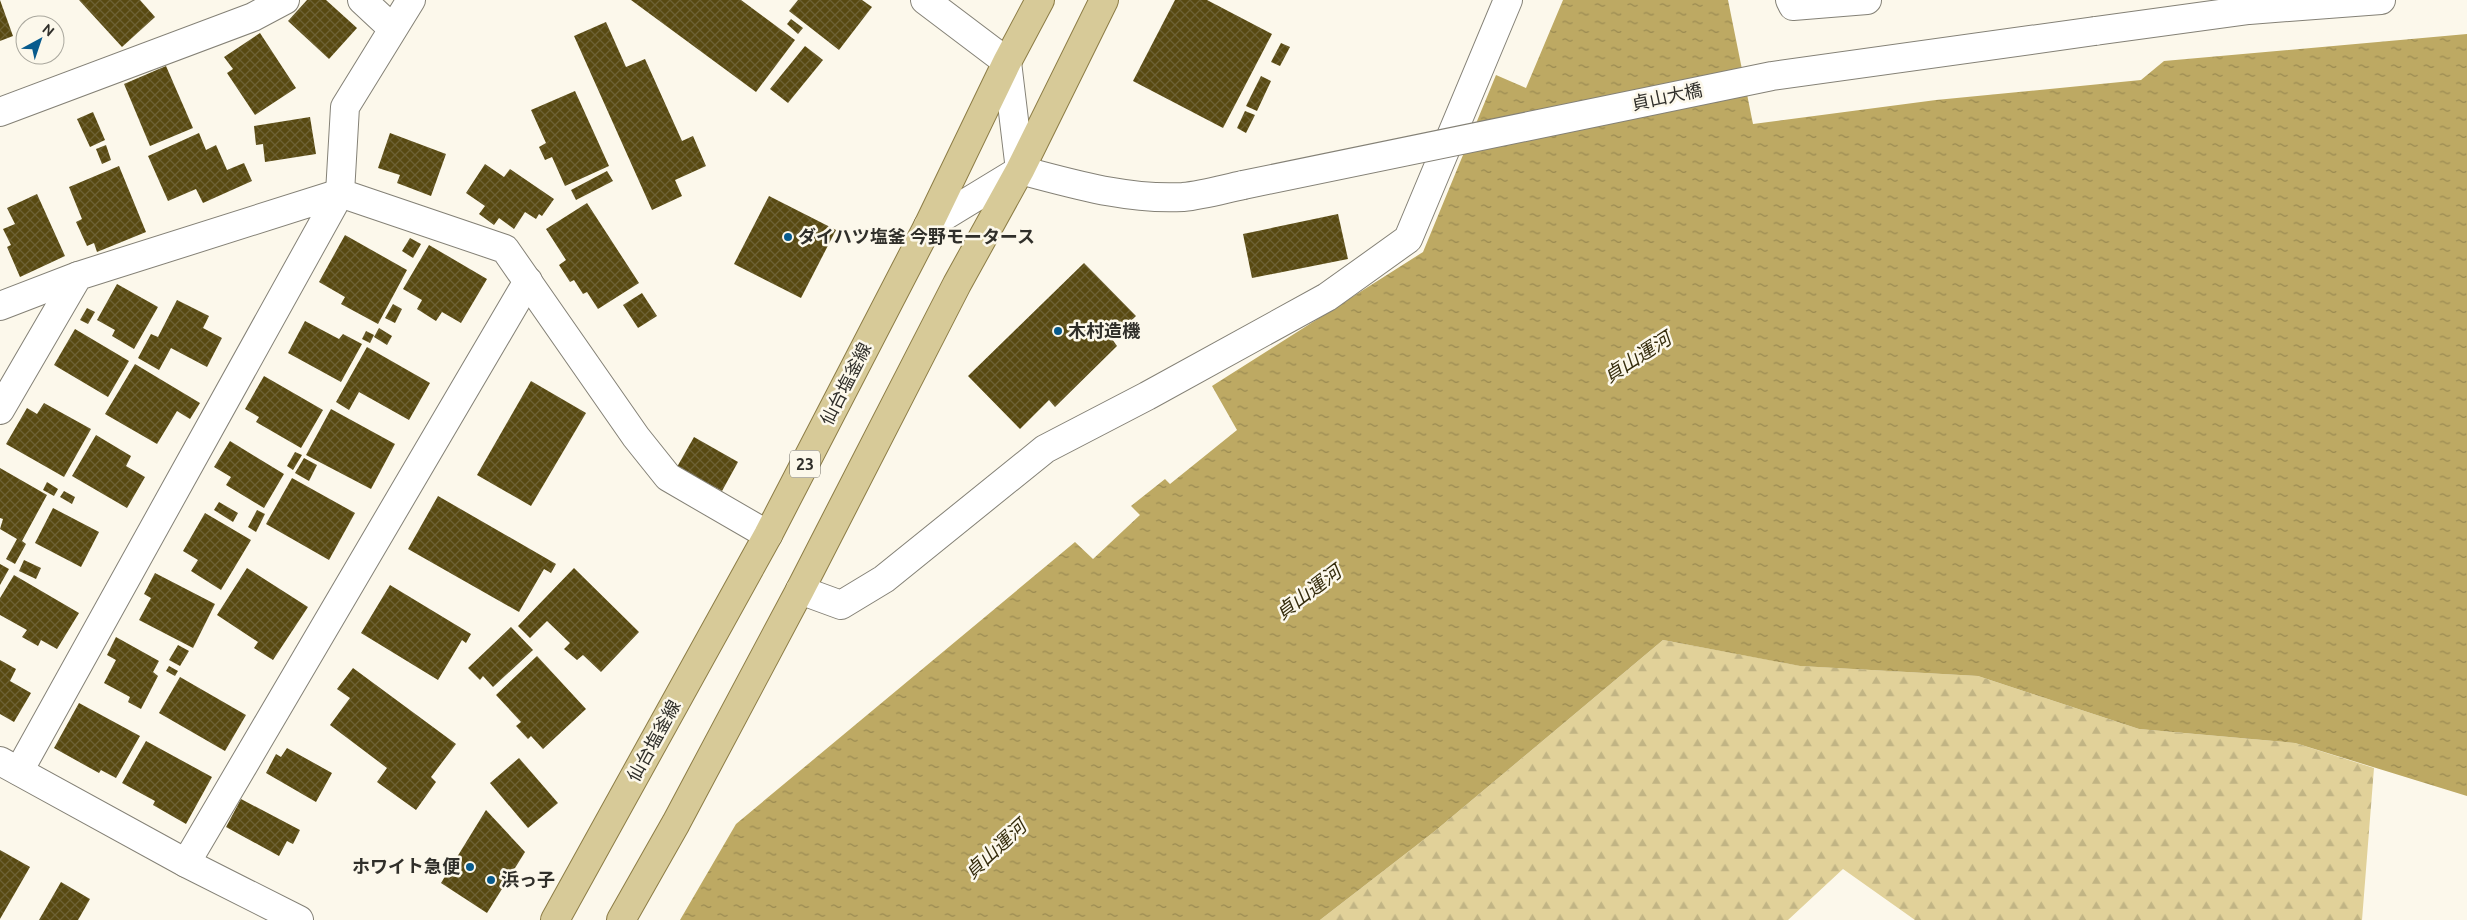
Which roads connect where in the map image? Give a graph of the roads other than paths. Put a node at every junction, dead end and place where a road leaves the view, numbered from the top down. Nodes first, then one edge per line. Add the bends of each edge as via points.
1 (285, 0) edge
2 (362, 0) edge
3 (411, 0) edge
4 (925, 0) edge
5 (1040, 0) edge
6 (1104, 0) edge
7 (1508, 0) edge
8 (1790, 0) edge
9 (1867, 0) edge
10 (2381, 0) edge
11 (2247, 5) edge
12 (392, 28) junction
13 (1006, 62) junction
14 (0, 112) edge
15 (1020, 170) junction
16 (340, 193) junction
17 (928, 226) junction
18 (78, 276) junction
19 (528, 281) junction
20 (0, 306) edge
21 (0, 410) edge
22 (768, 535) junction
23 (800, 590) junction
24 (9, 766) edge
25 (186, 862) junction
26 (299, 920) edge
27 (555, 920) edge
28 (621, 920) edge

1 - 14 street via 253,18
2 - 12 street
3 - 12 street
4 - 13 street
5 - 13 main road, 仙台塩釜線 / 23
6 - 15 main road
7 - 23 street via 1408,239 1327,297 1045,449 884,579 841,606
8 - 9 street via 1793,6
10 - 11 street, 貞山大橋
11 - 15 street, 貞山大橋, bridge via 2095,31 1772,76 1184,196 1100,191
12 - 16 street via 345,107
13 - 15 street
13 - 17 main road, 仙台塩釜線 / 23
15 - 17 street
15 - 23 main road via 957,284
16 - 18 street
16 - 19 street via 505,249
16 - 24 street
17 - 22 main road, 仙台塩釜線 / 23
18 - 20 street
18 - 21 street
19 - 22 street via 636,437 668,477
19 - 25 street
22 - 27 main road, 仙台塩釜線 / 23
23 - 28 main road
24 - 25 street
25 - 26 street

